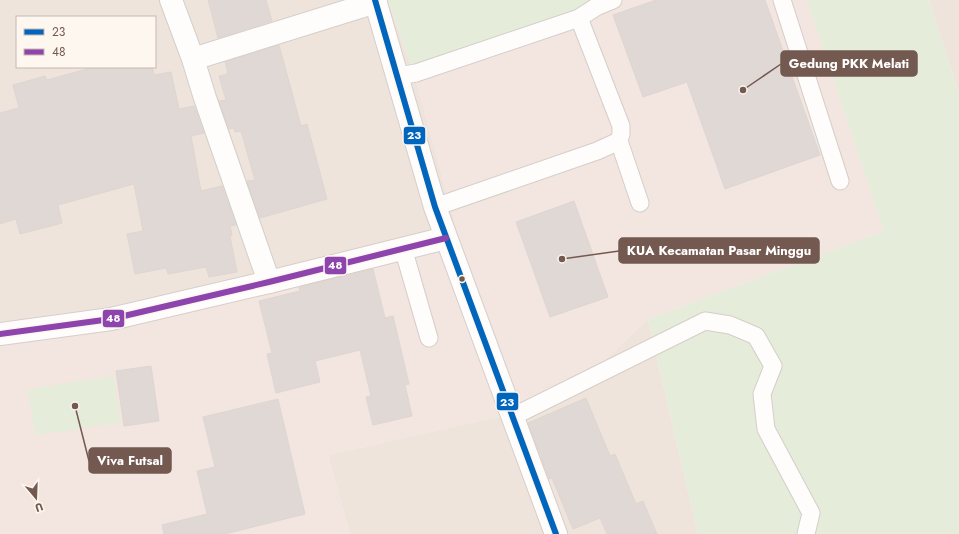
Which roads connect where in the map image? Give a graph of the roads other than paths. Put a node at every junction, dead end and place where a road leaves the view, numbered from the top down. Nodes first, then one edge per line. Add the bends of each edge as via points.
1 (171, 0) edge
2 (612, 0) edge
3 (782, 0) edge
4 (375, 1) edge
5 (579, 18) junction
6 (193, 59) junction
7 (398, 76) junction
8 (619, 142) junction
9 (840, 181) dead end
10 (640, 203) dead end
11 (435, 207) junction
12 (446, 238) junction
13 (403, 248) junction
14 (269, 282) junction
15 (0, 334) edge
16 (429, 338) dead end
17 (512, 417) junction
18 (556, 534) edge
19 (806, 534) edge

1 - 6 street
2 - 5 lane
3 - 9 lane
4 - 6 street
4 - 7 street
5 - 7 lane via 416,73
5 - 8 lane via 621,126
6 - 14 street
7 - 11 street
8 - 10 lane
8 - 11 lane
11 - 12 street
12 - 13 street
12 - 17 street
13 - 14 street
13 - 16 lane
14 - 15 street via 111,318
17 - 18 street
17 - 19 lane via 705,321 730,325 756,336 773,366 762,394 766,429 811,513

